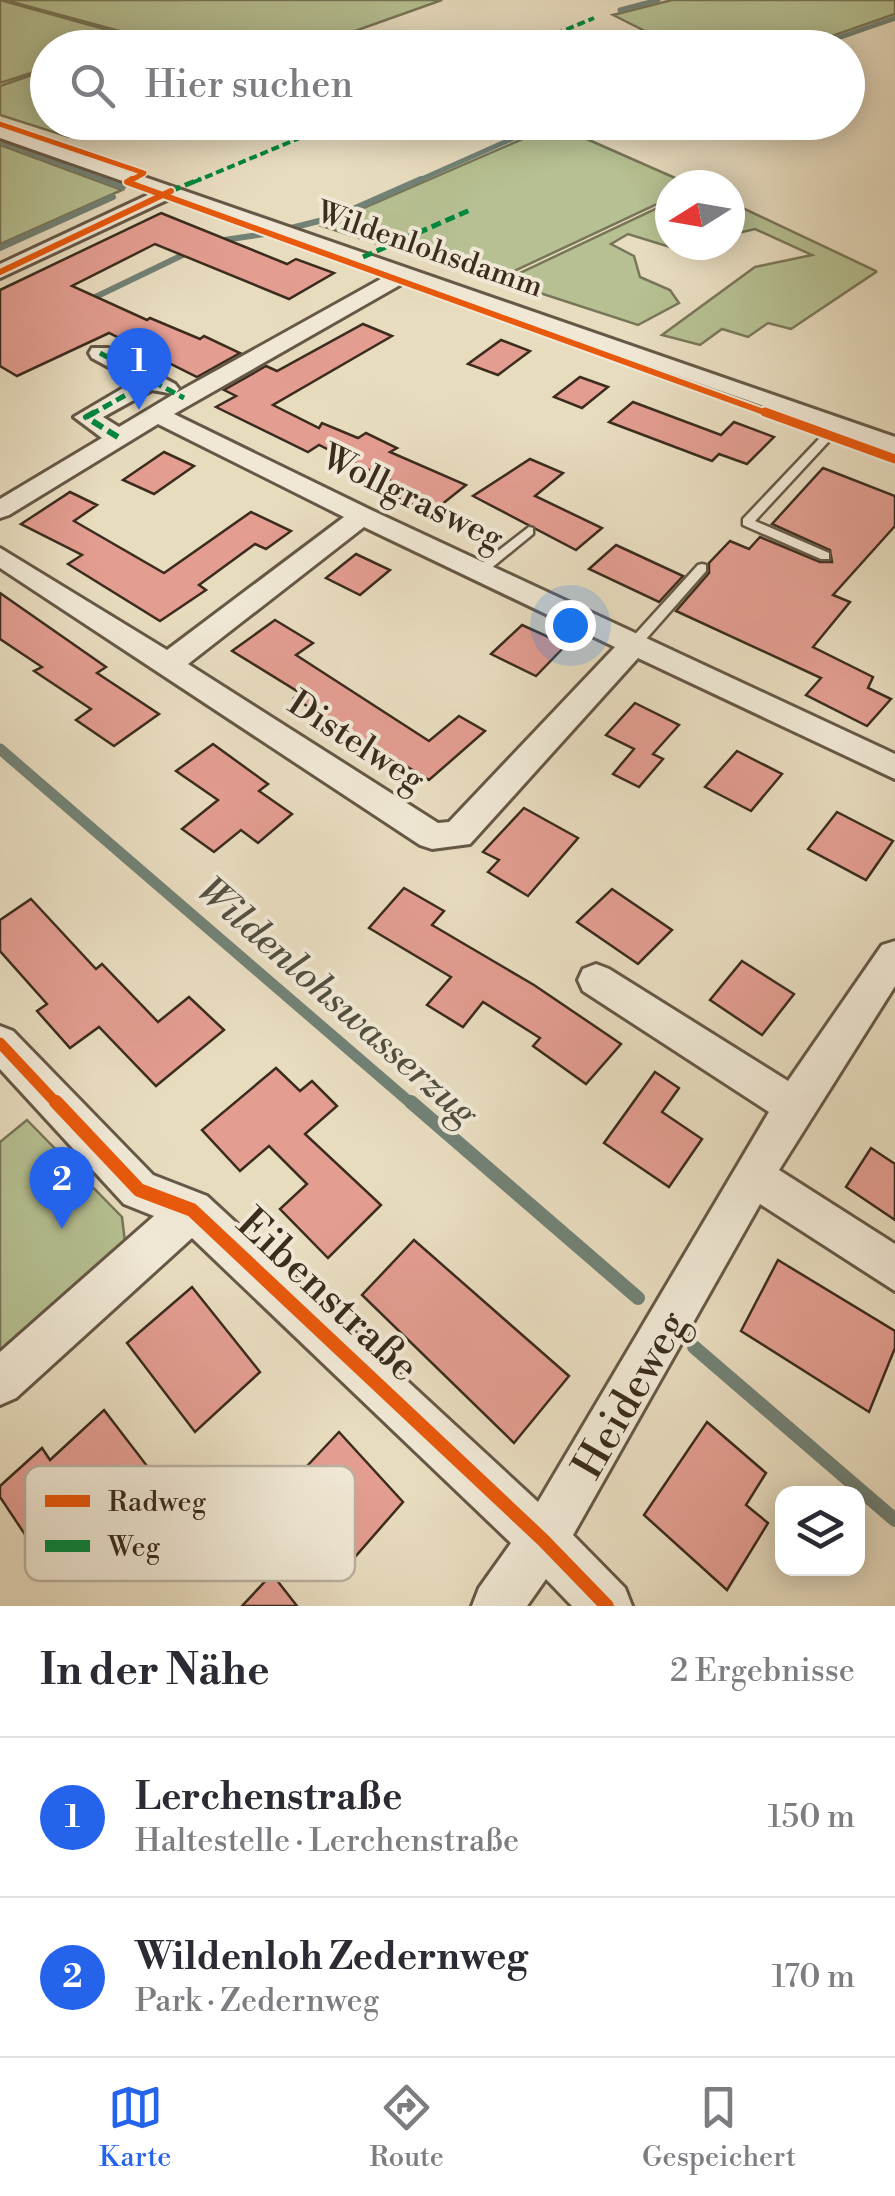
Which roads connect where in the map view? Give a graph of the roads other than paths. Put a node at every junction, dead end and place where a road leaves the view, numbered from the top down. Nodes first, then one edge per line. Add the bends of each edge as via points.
1 (0, 132) edge
2 (172, 190) junction
3 (0, 272) edge
4 (406, 273) junction
5 (100, 352) dead end
6 (152, 380) junction
7 (184, 398) junction
8 (160, 416) junction
9 (838, 425) junction
10 (121, 439) junction
11 (895, 445) edge
12 (0, 510) edge
13 (362, 516) junction
14 (529, 531) dead end
15 (0, 556) edge
16 (825, 556) dead end
17 (702, 568) dead end
18 (480, 571) junction
19 (634, 644) junction
20 (170, 663) junction
21 (895, 767) edge
22 (890, 972) edge
23 (596, 980) dead end
24 (0, 1043) edge
25 (794, 1106) junction
26 (756, 1178) junction
27 (192, 1210) junction
28 (895, 1269) edge
29 (0, 1382) edge
30 (543, 1540) junction
31 (497, 1606) edge
32 (607, 1606) edge

1 - 2 street, Wildenlohsdamm
2 - 3 street
2 - 4 street, Wildenlohsdamm
4 - 7 street
4 - 9 street, Wildenlohsdamm
5 - 6 street
6 - 7 street
6 - 10 street via 86,417
7 - 8 street
8 - 10 street
8 - 13 street, Wollgrasweg
9 - 11 street, Wildenlohsdamm
9 - 16 lane via 747,522
10 - 12 street
13 - 18 street, Wollgrasweg
13 - 20 street
14 - 18 lane
15 - 20 street, Distelweg
17 - 19 lane
18 - 19 street, Wollgrasweg
19 - 20 street, Distelweg via 458,835 432,836
19 - 21 street, Wollgrasweg
22 - 25 street, Heideweg
23 - 25 street
24 - 27 street, Eibenstraße via 140,1190
25 - 26 street, Heideweg
26 - 28 street
26 - 30 street, Heideweg
27 - 29 street
27 - 30 street, Eibenstraße
30 - 31 street, Heideweg
30 - 32 street, Eibenstraße

